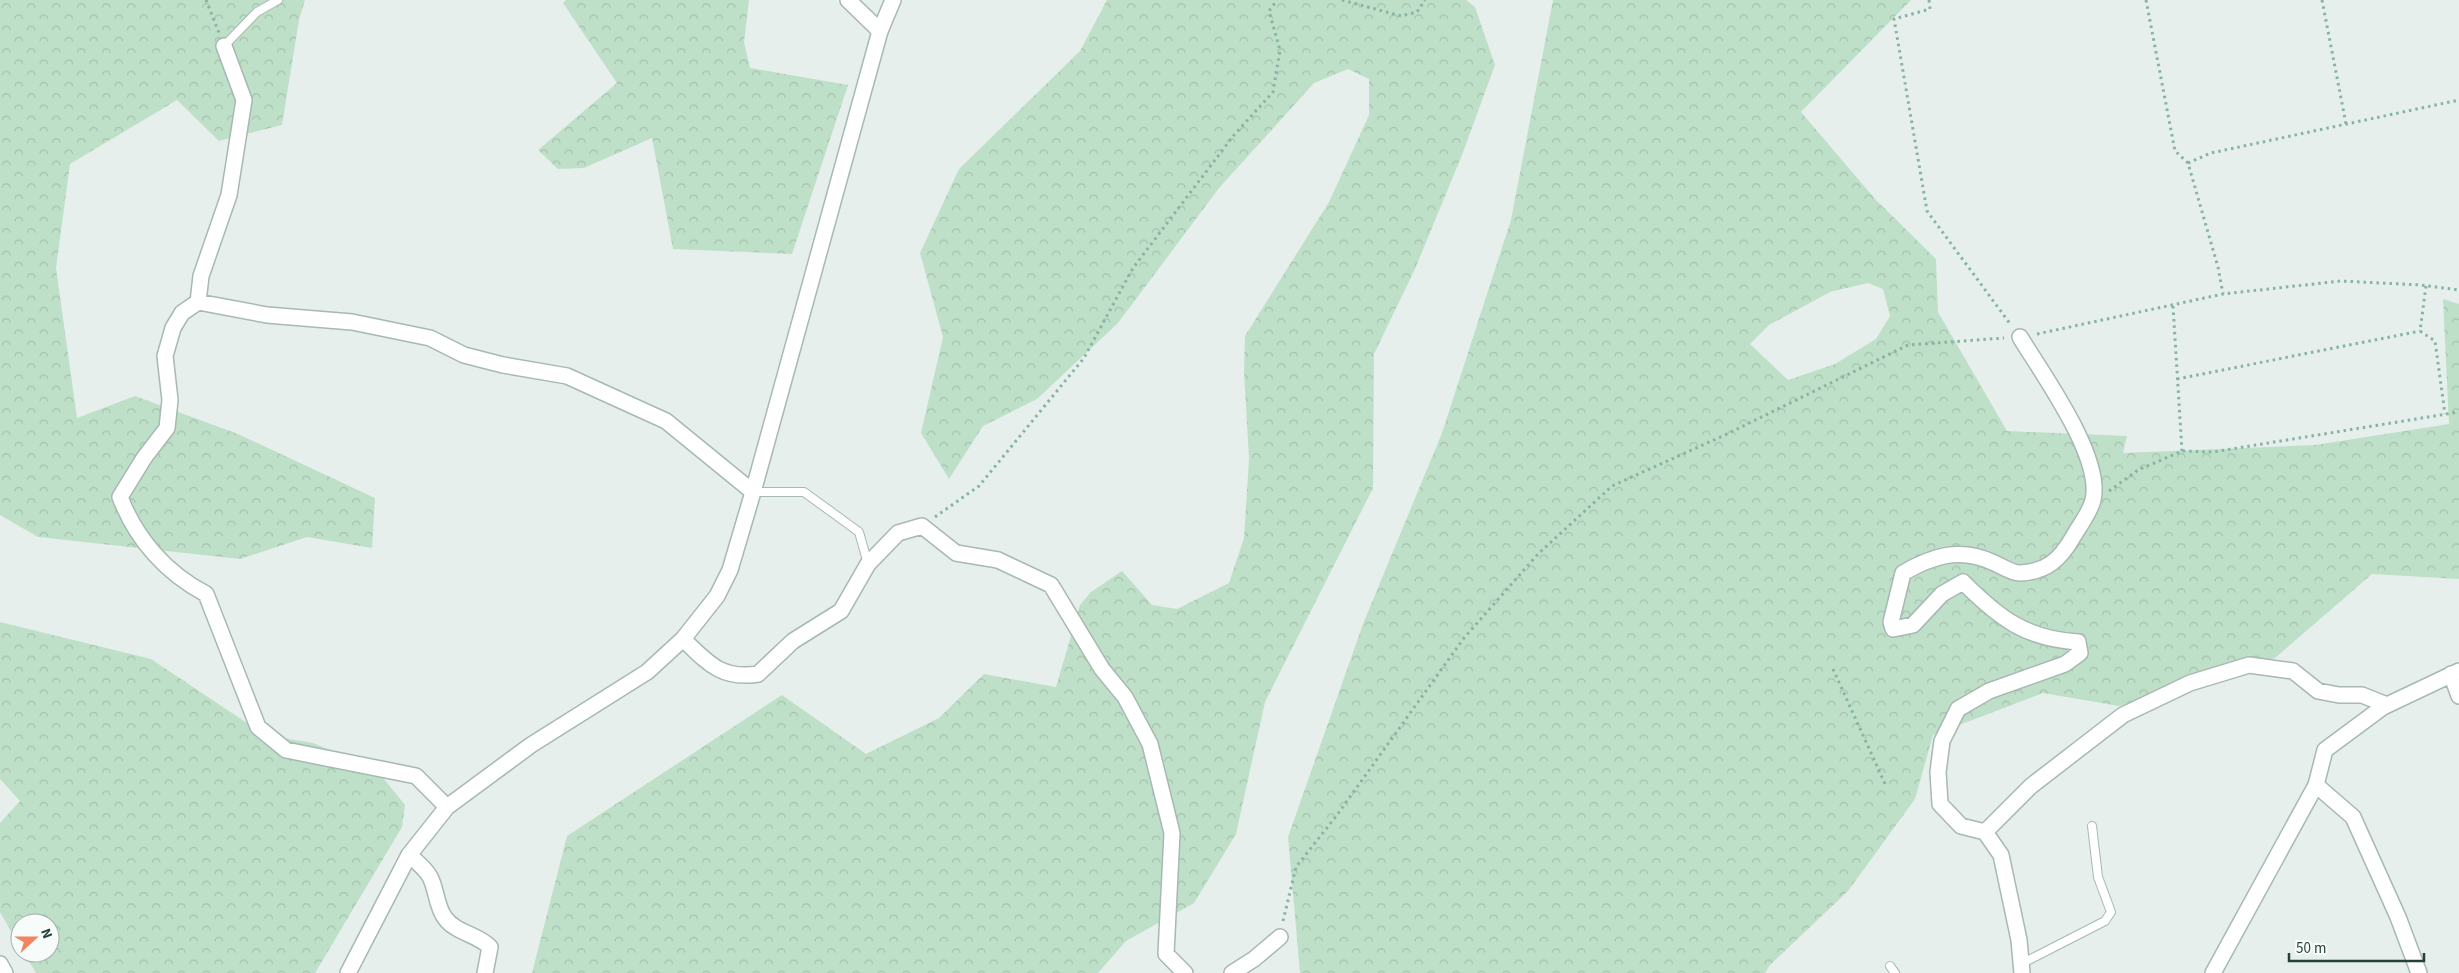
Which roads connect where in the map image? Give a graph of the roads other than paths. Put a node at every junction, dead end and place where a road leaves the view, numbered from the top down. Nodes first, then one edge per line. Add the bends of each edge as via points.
1 (278, 0) edge
2 (848, 0) edge
3 (893, 0) edge
4 (880, 31) junction
5 (224, 46) joint
6 (198, 302) junction
7 (2020, 337) road end
8 (753, 492) junction
9 (868, 564) junction
10 (683, 638) junction
11 (2455, 672) edge
12 (2459, 696) edge
13 (2387, 705) junction
14 (2316, 785) junction
15 (447, 807) junction
16 (2092, 826) dead end
17 (1985, 832) junction
18 (409, 854) junction
19 (1280, 937) road end
20 (0, 964) edge
21 (1890, 966) dead end
22 (2022, 968) edge
23 (5, 973) edge
24 (348, 973) edge
25 (485, 973) edge
26 (1185, 973) edge
27 (1232, 973) edge
28 (1895, 973) edge
29 (2213, 973) edge
30 (2419, 973) edge

1 - 5 lane via 257,12
2 - 4 street
3 - 4 street
4 - 8 street
5 - 6 street via 244,100 229,195 201,276
6 - 8 street via 267,315 352,322 430,338 472,357 567,376 666,421
6 - 15 street via 182,313 173,328 165,356 170,400 167,428 120,497 127,514 146,546 183,582 206,594 258,727 286,750 416,776
7 - 17 street via 2086,451 2094,481 2092,502 2066,548 2045,570 2017,573 1980,556 1953,553 1924,560 1903,573 1891,622 1893,630 1913,625 1942,594 1963,582 1991,610 2032,634 2078,642 2080,653 2065,664 1988,691 1958,709 1942,741 1938,772 1940,804 1961,826
8 - 9 lane via 804,492 859,532
8 - 10 street via 726,578 717,596
9 - 10 street via 841,611 793,641 758,674 732,675 712,667
9 - 26 street via 898,533 922,526 956,553 998,560 1051,585 1102,668 1125,697 1150,744 1172,833 1166,954
10 - 15 street via 647,672 531,745
11 - 12 street
11 - 13 street
13 - 14 street via 2325,750
13 - 17 street via 2362,695 2318,691 2293,671 2249,665 2190,683 2123,715 2044,775
14 - 29 street
14 - 30 street via 2352,817 2398,917
15 - 18 street
16 - 22 lane via 2098,877 2111,912 2105,921
17 - 22 street via 2001,855
18 - 24 street
18 - 25 street via 429,875 445,918 455,928 490,947
19 - 27 street
20 - 23 street
21 - 28 lane

